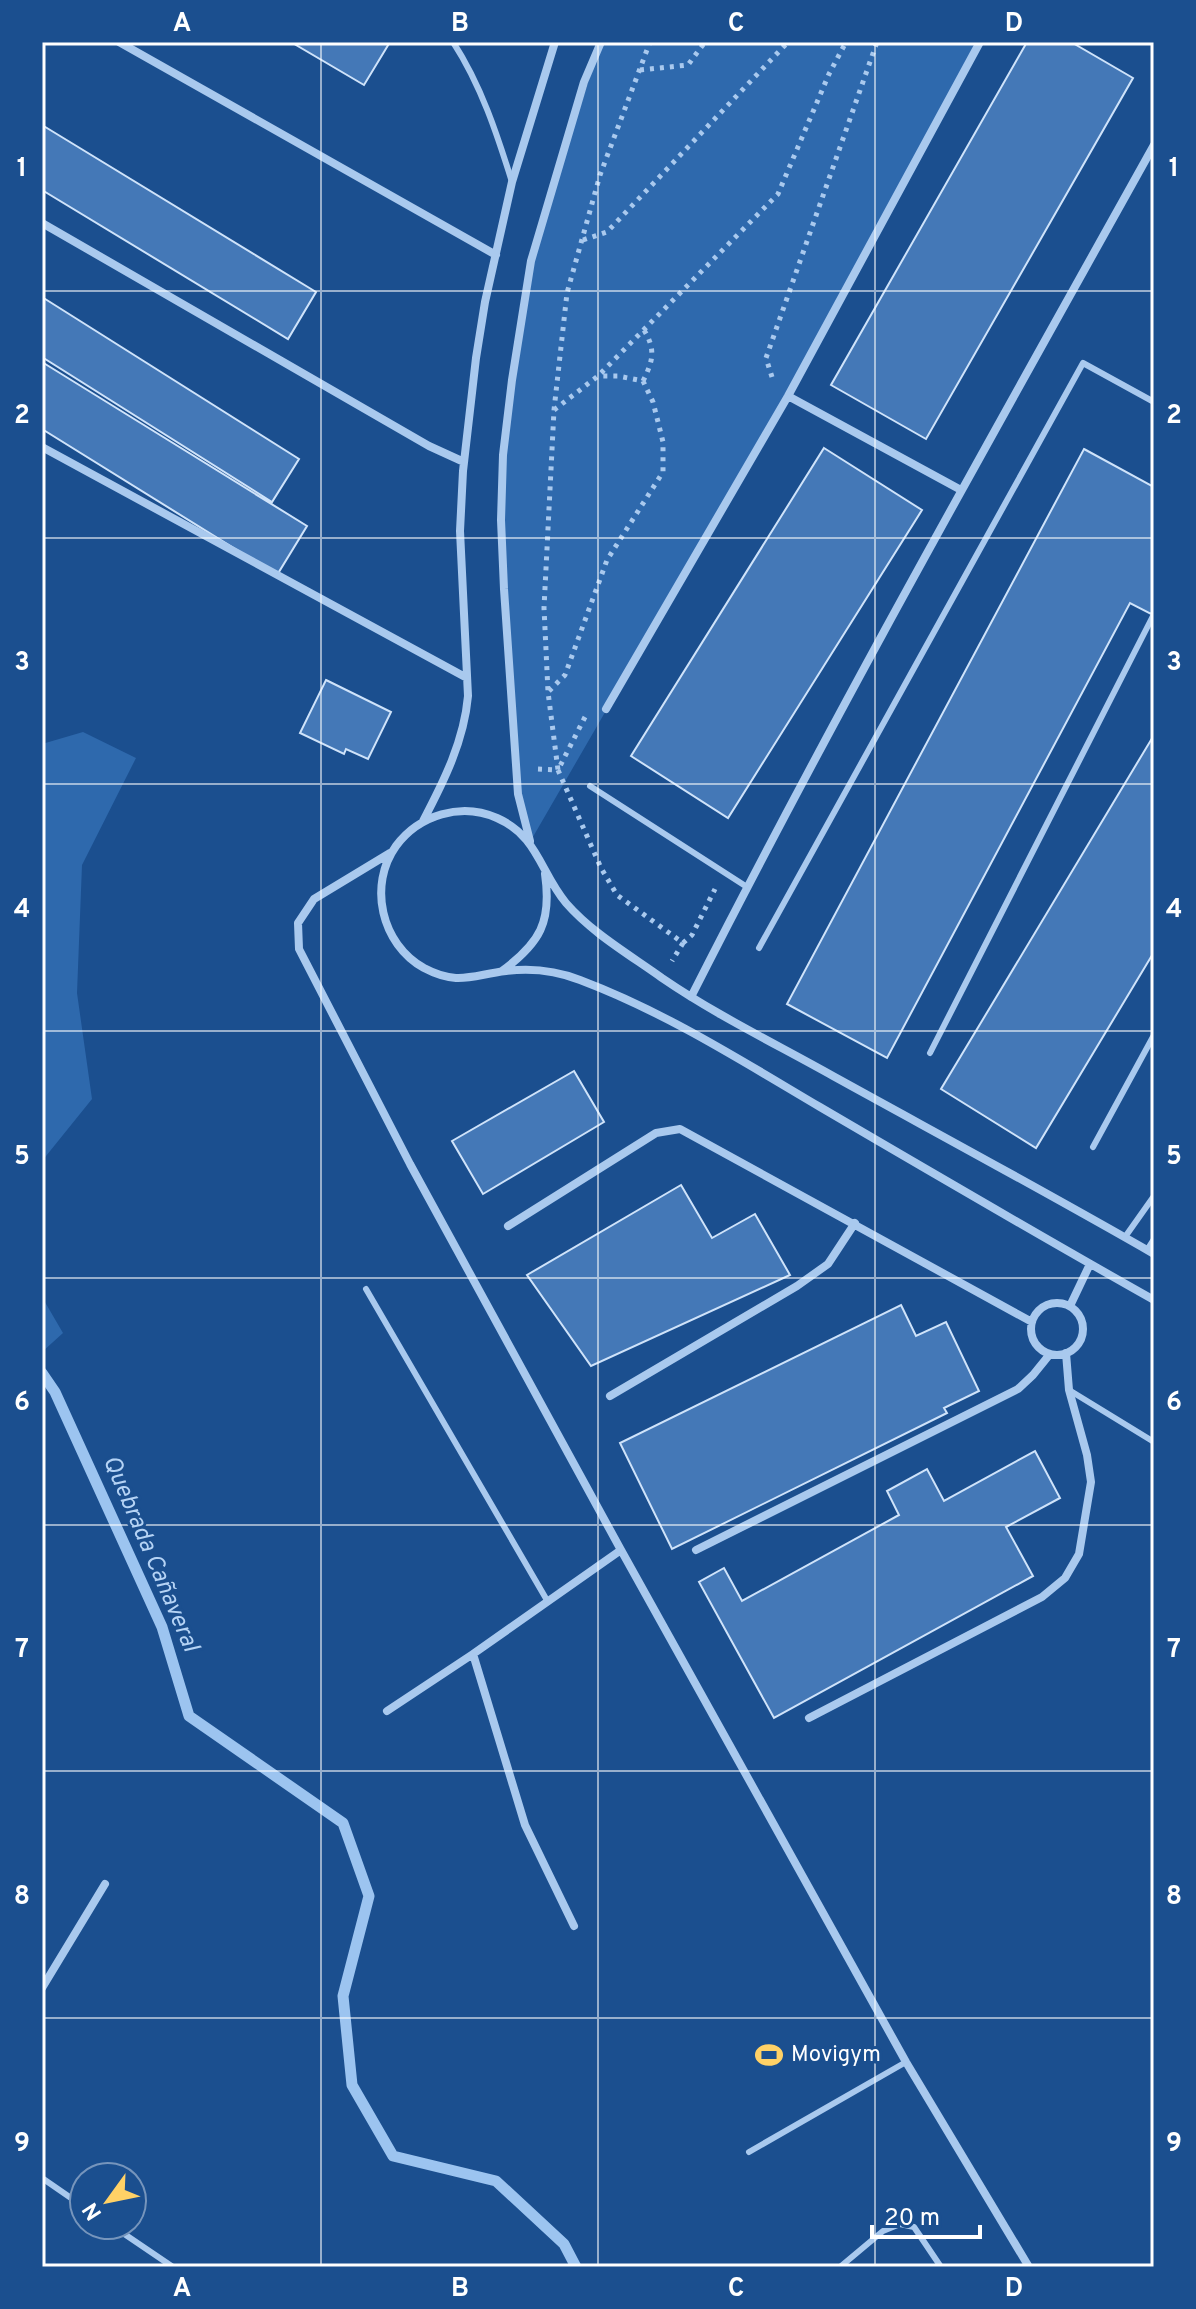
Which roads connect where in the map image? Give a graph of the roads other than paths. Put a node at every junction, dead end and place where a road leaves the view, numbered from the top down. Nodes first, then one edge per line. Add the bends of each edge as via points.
1 (119, 42) edge
2 (453, 42) edge
3 (555, 42) edge
4 (601, 42) edge
5 (980, 42) edge
6 (1154, 145) edge
7 (512, 182) junction
8 (42, 223) edge
9 (496, 255) junction
10 (788, 396) junction
11 (1154, 402) edge
12 (42, 447) edge
13 (464, 462) junction
14 (961, 490) junction
15 (1154, 614) edge
16 (467, 678) junction
17 (606, 709) dead end
18 (590, 786) dead end
19 (422, 822) junction
20 (530, 842) junction
21 (392, 852) junction
22 (544, 869) junction
23 (747, 887) junction
24 (759, 948) dead end
25 (501, 971) junction
26 (691, 997) junction
27 (1154, 1035) edge
28 (930, 1053) dead end
29 (1093, 1147) dead end
30 (1154, 1196) edge
31 (855, 1223) junction
32 (508, 1226) dead end
33 (1125, 1237) junction
34 (1154, 1239) edge
35 (1151, 1252) edge
36 (1090, 1264) junction
37 (366, 1289) dead end
38 (1154, 1300) edge
39 (1070, 1306) junction
40 (1032, 1322) junction
41 (1066, 1353) junction
42 (1050, 1354) junction
43 (1069, 1390) junction
44 (610, 1396) dead end
45 (1154, 1442) edge
46 (621, 1550) junction
47 (696, 1550) dead end
48 (548, 1602) junction
49 (473, 1654) junction
50 (387, 1711) dead end
51 (809, 1718) dead end
52 (105, 1884) dead end
53 (574, 1926) dead end
54 (42, 1988) edge
55 (906, 2062) junction
56 (749, 2152) dead end
57 (42, 2178) edge
58 (68, 2196) edge
59 (135, 2241) edge
60 (173, 2267) edge
61 (840, 2267) edge
62 (941, 2267) edge
63 (1029, 2267) edge

1 - 9 street
2 - 7 lane via 481,93
3 - 7 street
4 - 20 street via 584,82 531,261 503,455 502,547 518,794
5 - 10 street
6 - 14 street
7 - 9 street
8 - 13 street
9 - 13 street via 476,358
10 - 14 street
10 - 17 street
11 - 24 lane via 1083,363
12 - 16 street
13 - 16 street via 460,531
14 - 23 street
15 - 28 lane
16 - 19 street via 466,717 456,752
18 - 23 lane
19 - 20 street via 468,810 512,825
19 - 21 street
20 - 22 street
21 - 25 street via 384,872 383,914 403,952 439,975 460,979
21 - 46 street via 314,899 298,923 299,949
22 - 25 street via 549,898 542,928 526,953
22 - 26 street via 583,920
23 - 26 street
25 - 36 street via 548,971 576,978 672,1021
26 - 33 street
27 - 29 lane
30 - 33 lane
31 - 32 street via 680,1129 656,1133
31 - 40 street
31 - 44 street via 828,1264 797,1286
33 - 35 street
34 - 35 lane
36 - 38 street
36 - 39 street
37 - 48 lane
39 - 40 street via 1047,1305
39 - 41 street via 1083,1325 1082,1337
40 - 42 street via 1034,1341
41 - 42 street
41 - 43 street
42 - 47 street via 1018,1389
43 - 45 lane
43 - 51 street via 1091,1482 1079,1554 1065,1578 1042,1597
46 - 48 street
46 - 55 street
48 - 49 street
49 - 50 street
49 - 53 street via 525,1825
52 - 54 street
55 - 56 lane
55 - 63 street
57 - 58 lane
59 - 60 lane
61 - 62 lane via 883,2231 900,2224 914,2227

